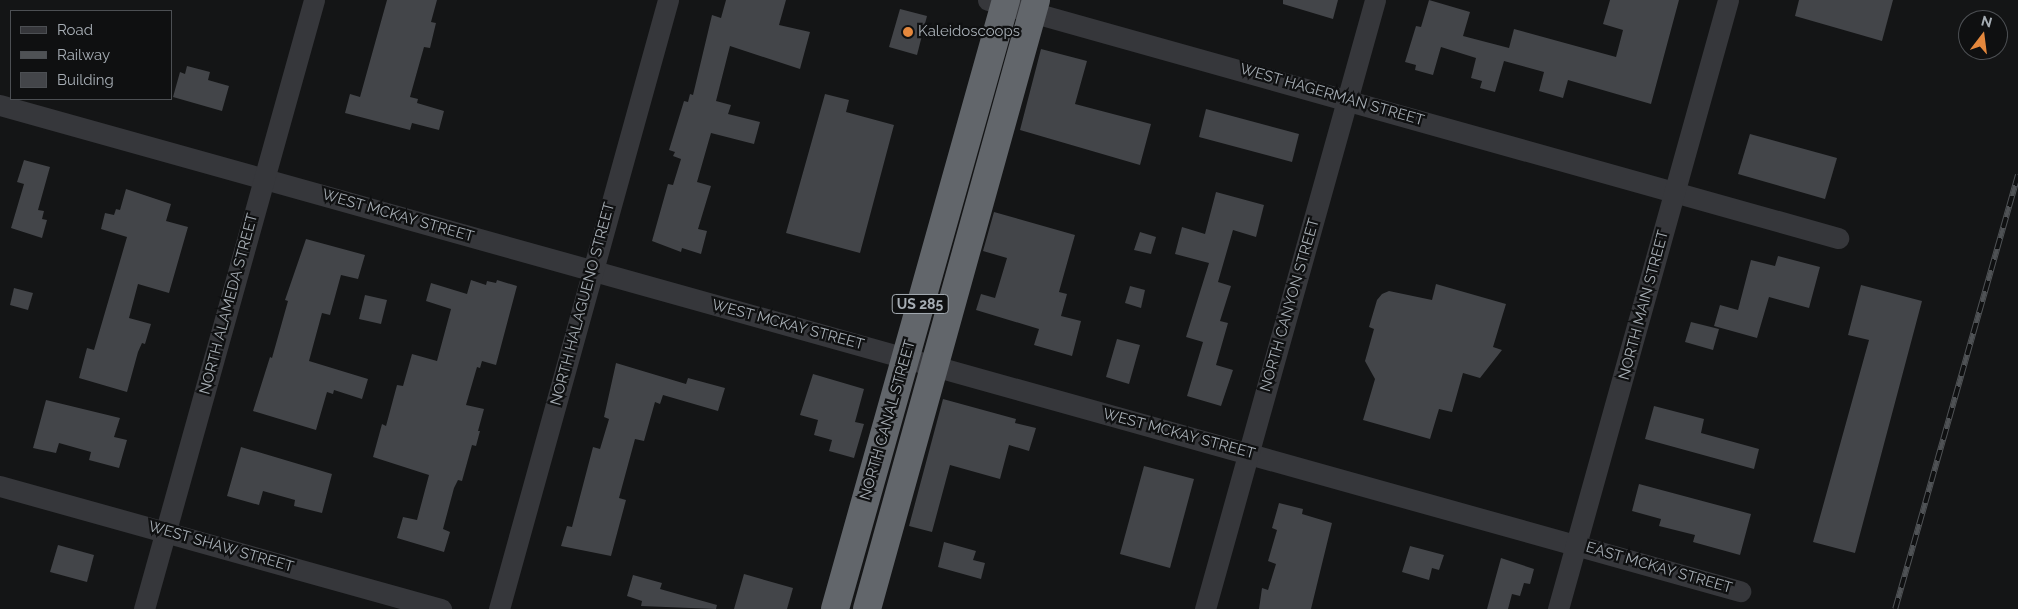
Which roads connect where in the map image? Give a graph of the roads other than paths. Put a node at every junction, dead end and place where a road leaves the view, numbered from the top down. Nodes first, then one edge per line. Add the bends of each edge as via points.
1 (314, 0) edge
2 (668, 0) edge
3 (1375, 0) edge
4 (1728, 0) edge
5 (999, 2) edge
6 (1035, 6) edge
7 (1347, 99) junction
8 (0, 104) edge
9 (264, 178) junction
10 (1675, 191) junction
11 (1838, 238) dead end
12 (592, 271) junction
13 (905, 357) junction
14 (936, 365) junction
15 (1249, 453) junction
16 (0, 486) edge
17 (166, 532) junction
18 (1577, 545) junction
19 (1740, 591) dead end
20 (144, 609) edge
21 (441, 609) edge
22 (499, 609) edge
23 (836, 609) edge
24 (867, 609) edge
25 (1205, 609) edge
26 (1558, 609) edge

1 - 9 street, NORTH ALAMEDA STREET
2 - 12 street, NORTH HALAGUENO STREET
3 - 7 street, NORTH CANYON STREET
4 - 10 street, NORTH MAIN STREET
5 - 6 street, WEST HAGERMAN STREET
5 - 13 highway, NORTH CANAL STREET / US 285
6 - 7 street, WEST HAGERMAN STREET
6 - 14 highway, NORTH CANAL STREET / US 285
7 - 10 street, WEST HAGERMAN STREET
7 - 15 street, NORTH CANYON STREET
8 - 9 street, WEST MCKAY STREET
9 - 12 street, WEST MCKAY STREET
9 - 17 street, NORTH ALAMEDA STREET
10 - 11 street, WEST HAGERMAN STREET
10 - 18 street, NORTH MAIN STREET
12 - 13 street, WEST MCKAY STREET
12 - 22 street, NORTH HALAGUENO STREET
13 - 14 street, WEST MCKAY STREET
13 - 23 highway, NORTH CANAL STREET / US 285
14 - 15 street, WEST MCKAY STREET
14 - 24 highway, NORTH CANAL STREET / US 285
15 - 18 street, WEST MCKAY STREET
15 - 25 street, NORTH CANYON STREET
16 - 17 street, WEST SHAW STREET
17 - 20 street, NORTH ALAMEDA STREET
17 - 21 street, WEST SHAW STREET
18 - 19 street, EAST MCKAY STREET
18 - 26 street, NORTH MAIN STREET

